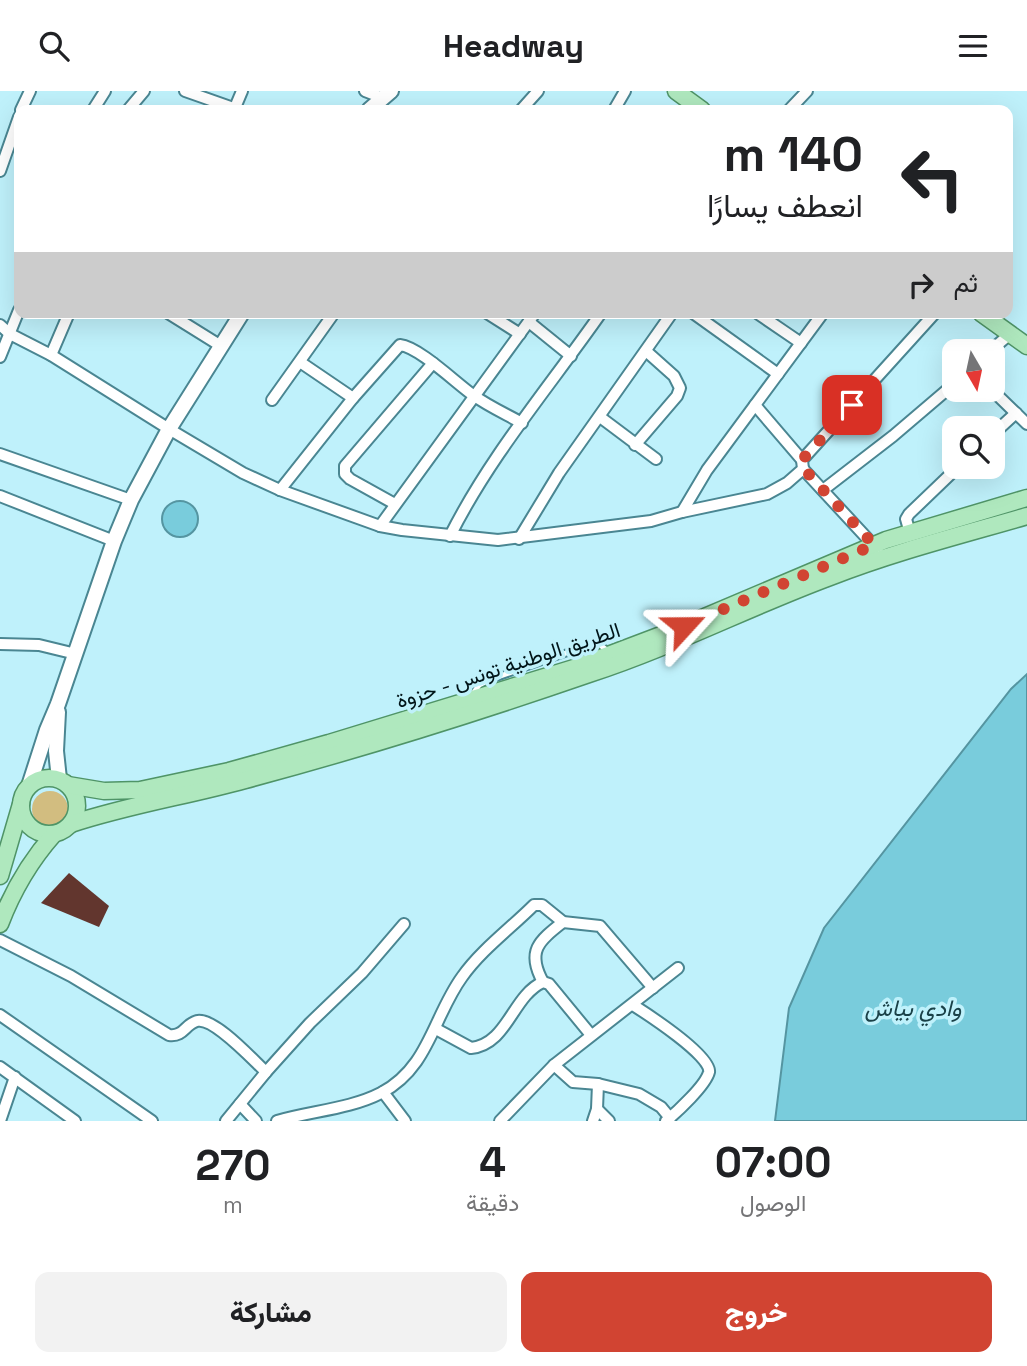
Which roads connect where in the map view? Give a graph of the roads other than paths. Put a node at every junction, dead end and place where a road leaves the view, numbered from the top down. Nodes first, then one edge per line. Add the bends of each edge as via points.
1 (144, 91) edge
2 (185, 91) edge
3 (537, 91) edge
4 (807, 91) edge
5 (132, 105) edge
6 (223, 105) edge
7 (525, 105) edge
8 (794, 105) edge
9 (14, 131) edge
10 (0, 171) edge
11 (16, 319) edge
12 (66, 319) edge
13 (178, 319) edge
14 (238, 319) edge
15 (330, 319) edge
16 (496, 319) edge
17 (531, 319) edge
18 (533, 319) edge
19 (597, 319) edge
20 (668, 319) edge
21 (701, 319) edge
22 (766, 319) edge
23 (819, 319) edge
24 (930, 319) edge
25 (989, 319) edge
26 (0, 325) edge
27 (10, 334) junction
28 (520, 334) junction
29 (1010, 334) junction
30 (1004, 339) edge
31 (801, 343) junction
32 (221, 346) junction
33 (1027, 346) edge
34 (646, 351) junction
35 (51, 355) junction
36 (571, 356) junction
37 (0, 357) edge
38 (300, 362) junction
39 (433, 363) junction
40 (778, 374) junction
41 (942, 394) edge
42 (474, 397) junction
43 (353, 398) junction
44 (272, 400) dead end
45 (1005, 402) edge
46 (755, 405) junction
47 (1016, 413) junction
48 (600, 417) junction
49 (522, 423) junction
50 (1005, 423) edge
51 (1027, 424) edge
52 (169, 429) junction
53 (635, 445) junction
54 (0, 454) edge
55 (656, 459) dead end
56 (803, 464) junction
57 (945, 479) edge
58 (280, 490) junction
59 (822, 490) junction
60 (0, 496) edge
61 (1027, 498) edge
62 (131, 500) junction
63 (395, 504) junction
64 (682, 512) junction
65 (1027, 516) edge
66 (380, 526) junction
67 (910, 533) junction
68 (450, 536) junction
69 (519, 539) junction
70 (114, 541) junction
71 (878, 551) junction
72 (0, 645) edge
73 (76, 654) junction
74 (613, 659) junction
75 (58, 704) junction
76 (422, 721) junction
77 (64, 782) junction
78 (29, 786) junction
79 (21, 802) junction
80 (71, 824) junction
81 (54, 834) junction
82 (0, 876) edge
83 (563, 922) junction
84 (0, 924) edge
85 (404, 924) dead end
86 (0, 940) edge
87 (678, 968) dead end
88 (543, 982) junction
89 (653, 989) junction
90 (633, 1005) junction
91 (0, 1015) edge
92 (436, 1029) junction
93 (591, 1035) junction
94 (554, 1065) junction
95 (0, 1067) edge
96 (266, 1072) junction
97 (15, 1077) junction
98 (598, 1084) junction
99 (383, 1092) junction
100 (240, 1104) junction
101 (597, 1108) junction
102 (668, 1119) edge
103 (0, 1121) edge
104 (75, 1121) edge
105 (152, 1121) edge
106 (226, 1121) edge
107 (256, 1121) edge
108 (277, 1121) edge
109 (405, 1121) edge
110 (500, 1121) edge
111 (593, 1121) edge
112 (609, 1121) edge

1 - 5 street
2 - 6 street
3 - 7 street
4 - 8 street
9 - 10 street
11 - 27 street
12 - 35 street
13 - 32 street
14 - 32 street
15 - 38 street
16 - 28 street
17 - 28 street
18 - 36 street
19 - 36 street
20 - 34 street
21 - 40 street
22 - 31 street
23 - 31 street
24 - 56 street
25 - 29 main road
26 - 27 street
27 - 35 street
27 - 37 street
28 - 42 street
29 - 30 street
29 - 33 main road
31 - 40 street
32 - 52 street
34 - 48 street
34 - 53 street via 674,376 680,388
35 - 52 street
36 - 49 street
38 - 43 street
38 - 44 street
39 - 42 street
39 - 43 street via 400,345
39 - 63 street via 345,466 350,479
40 - 46 street
41 - 59 street
42 - 49 street
42 - 63 street
43 - 58 street
45 - 47 street
46 - 56 street
46 - 64 street
47 - 50 street
47 - 51 street
48 - 53 street
48 - 69 street
49 - 68 street
52 - 58 street
52 - 62 street
53 - 55 street
54 - 62 street
56 - 59 street
56 - 64 street via 787,483 767,494
57 - 67 street via 909,513 906,525
58 - 66 street
59 - 71 street
60 - 70 street
61 - 67 main road, الطريق الوطنية تونس - حزوة
62 - 70 street
63 - 66 street
64 - 69 street via 651,521
65 - 71 main road, الطريق الوطنية تونس - حزوة
66 - 68 street
67 - 71 main road, الطريق الوطنية تونس - حزوة
68 - 69 street
70 - 73 street
71 - 74 main road, الطريق الوطنية تونس - حزوة via 827,578 657,650
72 - 73 street via 39,645
73 - 75 street
74 - 76 main road, الطريق الوطنية تونس - حزوة
74 - 76 main road, الطريق الوطنية تونس - حزوة via 468,700
75 - 77 street via 56,751
75 - 78 street
76 - 77 main road, الطريق الوطنية تونس - حزوة via 153,788 114,791
76 - 80 main road, الطريق الوطنية تونس - حزوة via 244,781
77 - 78 main road via 43,778
77 - 80 main road via 78,804
78 - 79 main road
79 - 81 main road via 26,822
79 - 82 main road
80 - 81 main road
81 - 84 main road via 25,870
83 - 88 street via 536,949 536,968
83 - 89 street via 600,926
83 - 92 street via 542,905 534,905 464,974
85 - 96 street
86 - 96 street via 52,965 169,1035 206,1021
87 - 89 street
88 - 92 street via 523,997 505,1027 485,1044 471,1048
88 - 93 street
89 - 90 street
90 - 93 street
90 - 102 street via 682,1040 709,1068 706,1079
91 - 105 street
92 - 99 street via 417,1064
93 - 94 street
94 - 98 street via 573,1082
94 - 110 street
95 - 97 street
96 - 100 street
97 - 103 street
97 - 104 street
98 - 101 street
98 - 102 street via 639,1094 661,1107
99 - 108 street
99 - 109 street
100 - 106 street
100 - 107 street
101 - 111 street
101 - 112 street

